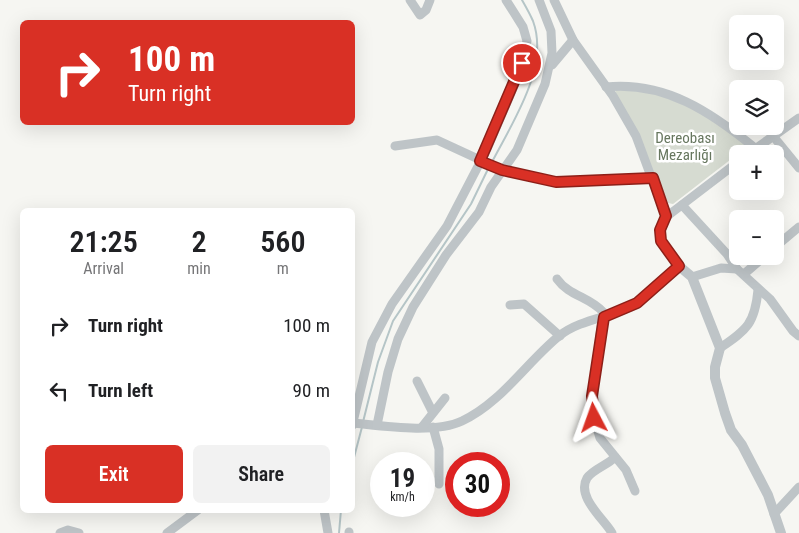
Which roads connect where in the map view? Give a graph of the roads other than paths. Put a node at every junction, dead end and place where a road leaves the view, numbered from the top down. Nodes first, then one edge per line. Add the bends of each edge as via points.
1 (410, 0) edge
2 (430, 0) edge
3 (506, 0) edge
4 (539, 0) edge
5 (554, 0) edge
6 (573, 40) junction
7 (550, 67) junction
8 (606, 87) junction
9 (799, 118) edge
10 (773, 136) junction
11 (751, 145) edge
12 (760, 145) edge
13 (395, 146) dead end
14 (480, 161) junction
15 (799, 168) edge
16 (729, 169) edge
17 (502, 170) junction
18 (653, 178) junction
19 (682, 205) junction
20 (666, 216) junction
21 (799, 227) edge
22 (784, 240) edge
23 (750, 265) edge
24 (679, 266) junction
25 (740, 272) junction
26 (692, 277) junction
27 (557, 279) dead end
28 (758, 290) junction
29 (510, 305) dead end
30 (604, 317) junction
31 (560, 336) junction
32 (799, 336) edge
33 (720, 348) junction
34 (417, 381) dead end
35 (444, 398) dead end
36 (355, 404) edge
37 (432, 411) junction
38 (355, 425) edge
39 (377, 425) junction
40 (422, 427) junction
41 (433, 427) junction
42 (615, 457) junction
43 (440, 484) dead end
44 (799, 486) edge
45 (635, 492) dead end
46 (194, 513) edge
47 (325, 513) edge
48 (774, 514) junction
49 (60, 533) edge
50 (79, 533) edge
51 (167, 533) edge
52 (328, 533) edge
53 (612, 533) edge
54 (781, 533) edge

1 - 2 street via 420,15
3 - 14 street via 523,27 526,50 517,79
4 - 7 street via 551,31
5 - 6 street
6 - 7 street
6 - 8 street
7 - 17 street via 516,150
8 - 11 street via 628,84 697,106 718,118
8 - 18 street via 636,136
9 - 10 street
10 - 12 street
10 - 15 street
13 - 14 street via 437,140
14 - 17 street
14 - 36 street via 447,226 392,304 372,342
16 - 19 street
17 - 18 street via 556,182
17 - 39 street via 479,212 446,255 413,307 398,339
18 - 20 street
19 - 20 street
19 - 25 street
20 - 24 street via 660,230 661,241
21 - 22 street
23 - 25 street
24 - 26 street
24 - 30 street via 637,303
25 - 26 street via 721,268
25 - 28 street
26 - 33 street
27 - 30 street via 563,288 597,305
28 - 32 street via 770,299
28 - 33 street via 752,322 740,335
29 - 31 street via 524,304
30 - 31 street via 578,325
30 - 42 street via 592,396 596,428
31 - 41 street via 490,401 463,420
33 - 48 street via 714,367 725,413 731,430 768,495
34 - 37 street
35 - 37 street
37 - 40 street
38 - 39 street
39 - 40 street
40 - 41 street
41 - 43 street via 439,449
42 - 45 street via 626,470
42 - 53 street via 591,475 586,483 589,505
44 - 48 street
46 - 51 street
47 - 52 street
48 - 54 street
49 - 50 street via 68,530

